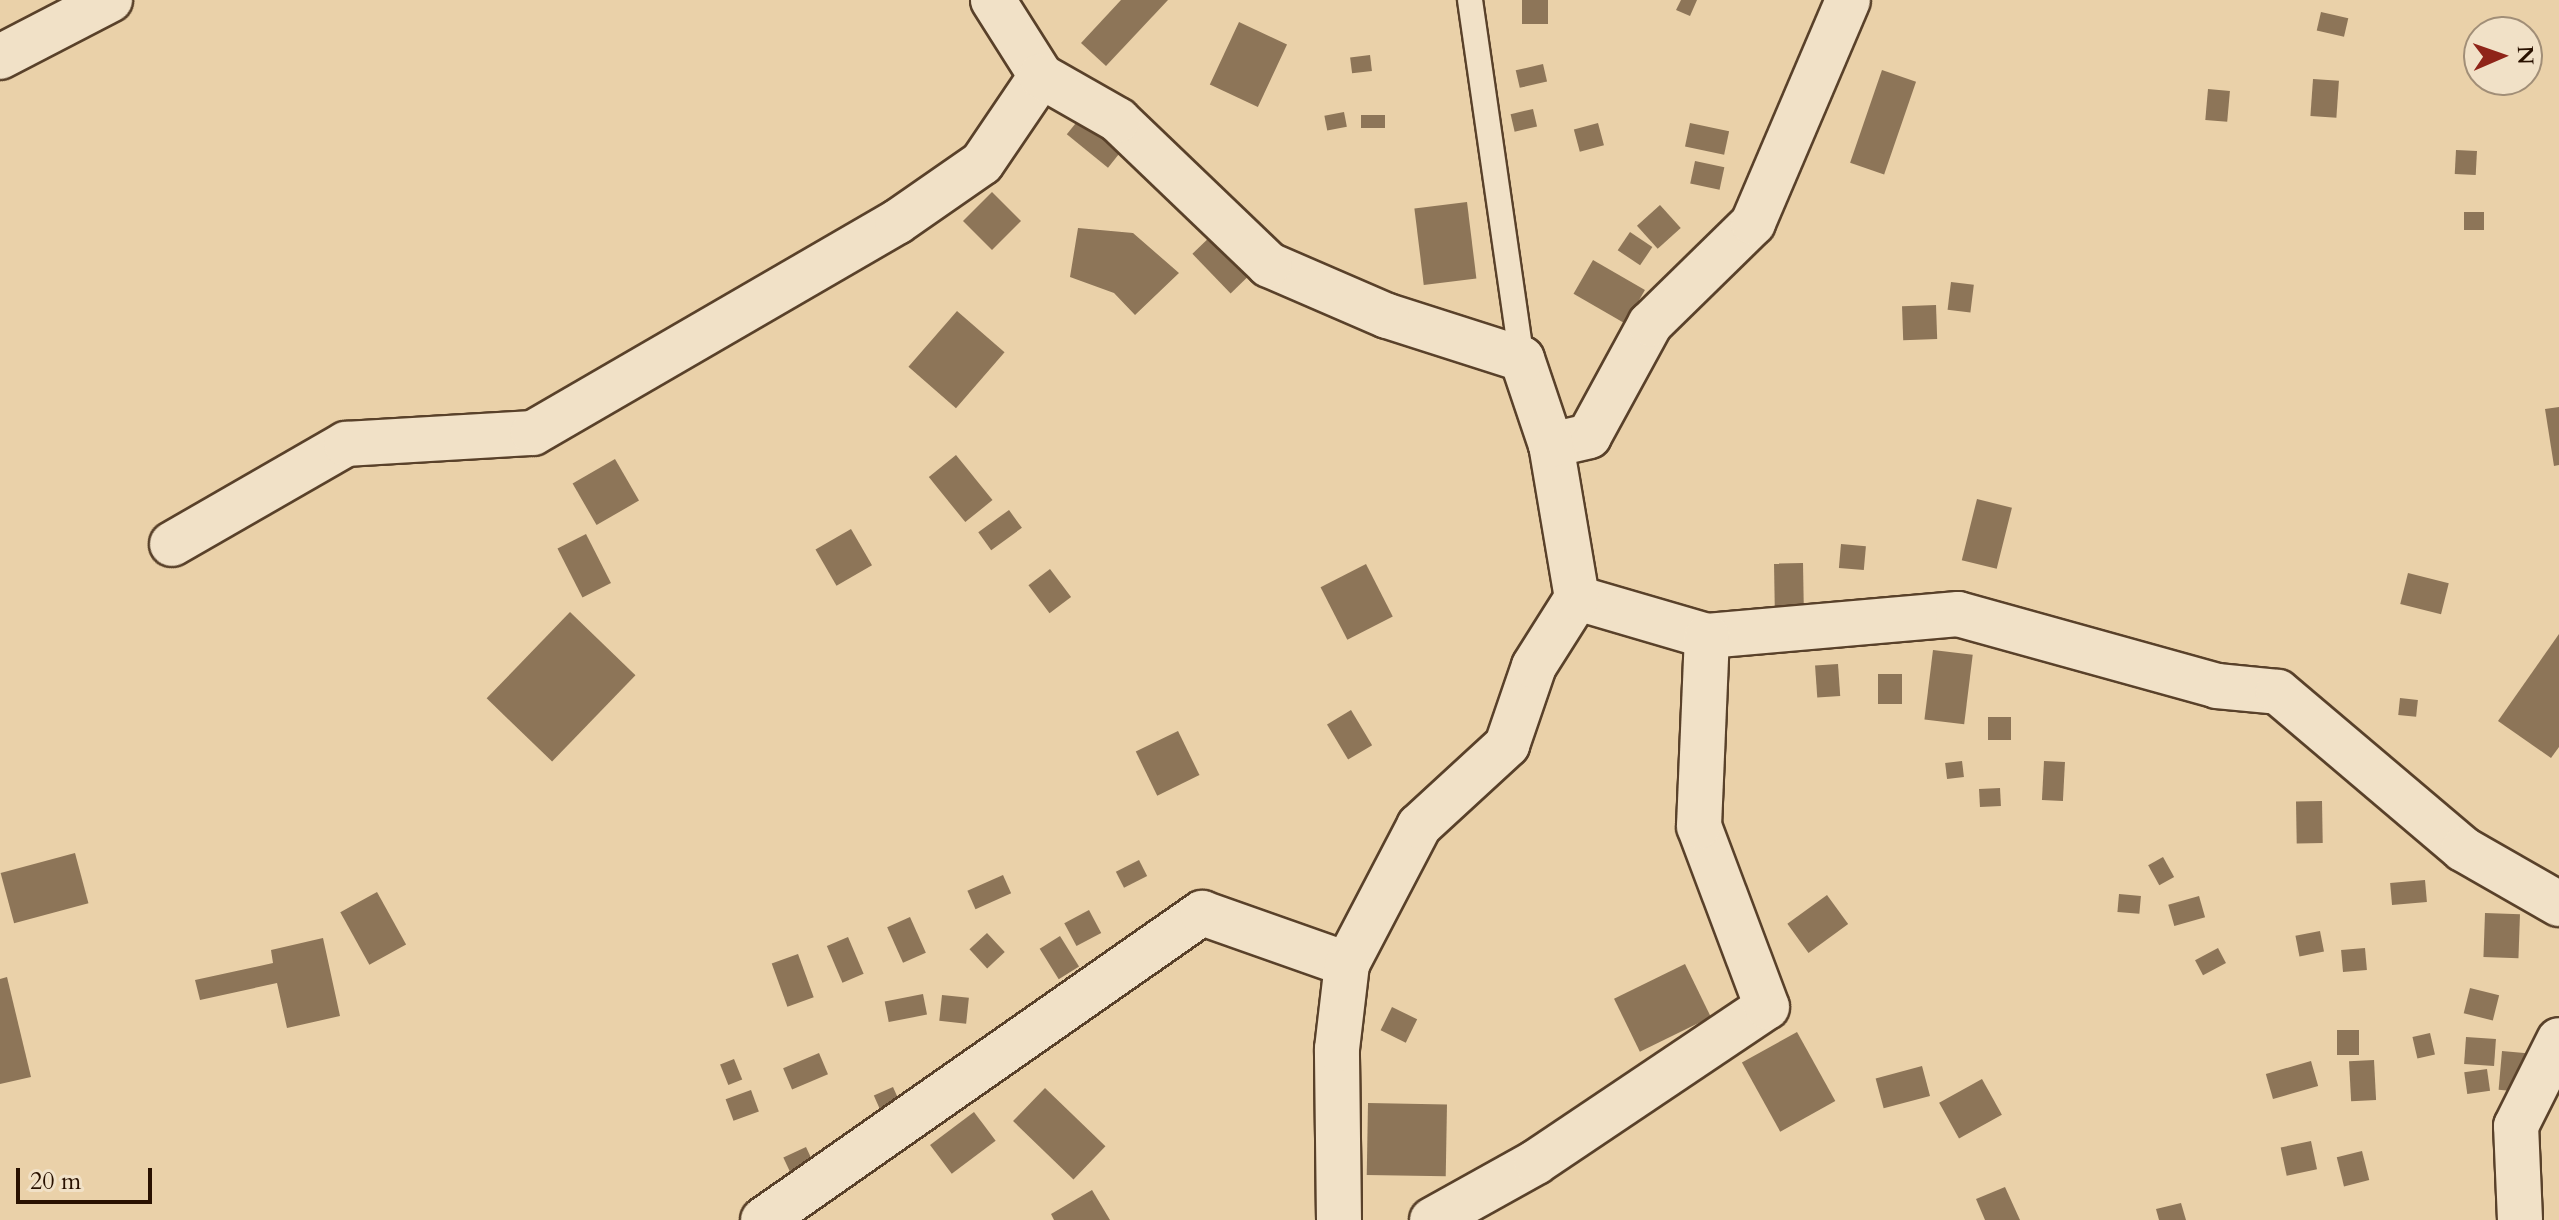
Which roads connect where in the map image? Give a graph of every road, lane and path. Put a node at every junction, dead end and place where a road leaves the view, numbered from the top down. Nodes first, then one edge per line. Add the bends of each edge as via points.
1 (110, 0) edge
2 (993, 0) edge
3 (1470, 0) edge
4 (1848, 0) edge
5 (0, 57) edge
6 (1041, 76) junction
7 (1522, 359) junction
8 (1551, 445) junction
9 (172, 544) dead end
10 (1577, 598) junction
11 (1707, 636) junction
12 (2559, 904) edge
13 (1347, 964) junction
14 (2559, 1040) edge
15 (763, 1220) edge
16 (1339, 1220) edge
17 (1432, 1220) edge
18 (2520, 1220) edge

1 - 5 street
2 - 6 street
3 - 7 lane
4 - 8 street via 1753,223 1650,324 1589,436
6 - 7 street via 1118,120 1269,265 1387,316
6 - 9 street via 982,163 897,222 533,433 346,444
7 - 8 street
8 - 10 street
10 - 11 street
10 - 13 street via 1534,666 1507,745 1419,826
11 - 12 street via 1958,614 2217,686 2278,692 2463,849
11 - 17 street via 1699,826 1767,1007 1536,1162
13 - 15 street via 1202,913
13 - 16 street via 1337,1049
14 - 18 street via 2516,1126

